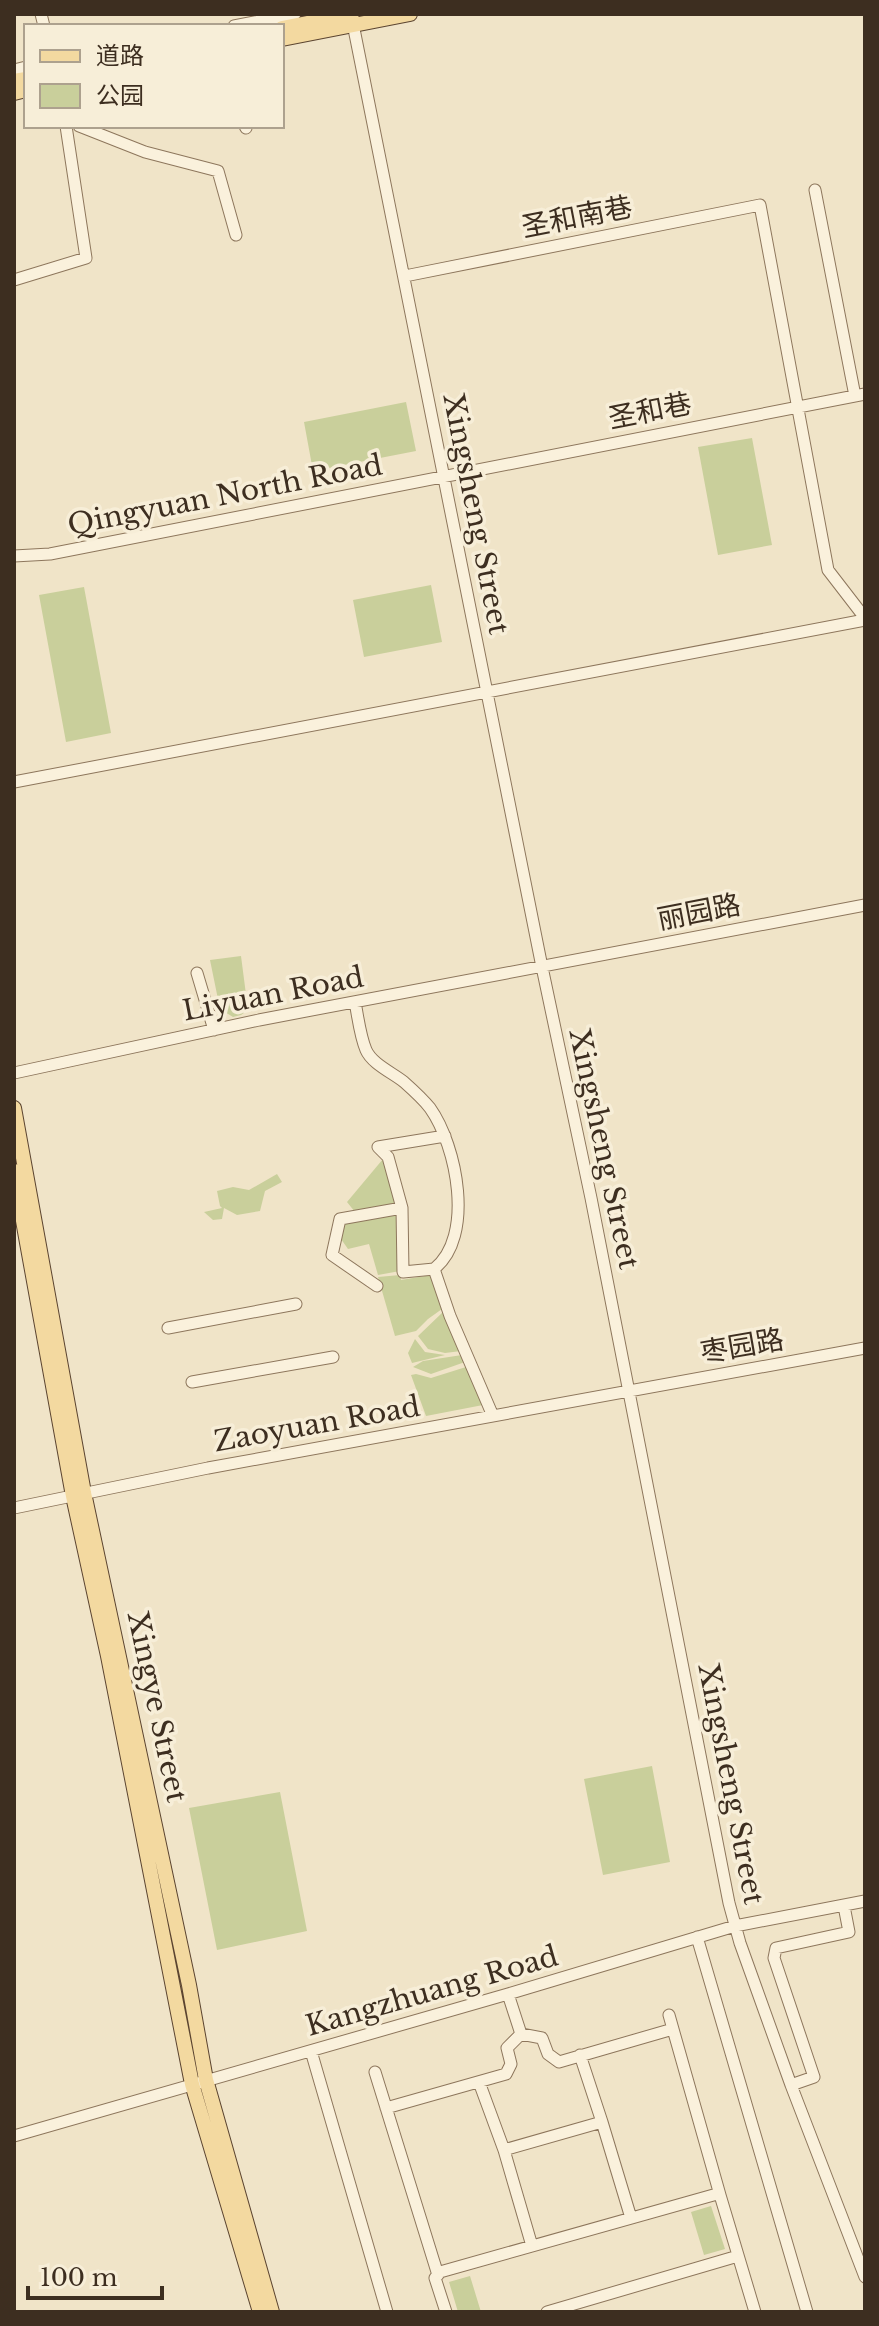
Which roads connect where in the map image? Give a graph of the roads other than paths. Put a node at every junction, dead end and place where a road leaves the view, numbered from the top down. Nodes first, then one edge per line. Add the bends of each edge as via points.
1 (295, 14) edge
2 (410, 14) edge
3 (352, 17) edge
4 (244, 24) edge
5 (284, 28) edge
6 (284, 38) edge
7 (66, 128) edge
8 (84, 128) edge
9 (815, 190) dead end
10 (236, 235) dead end
11 (405, 276) junction
12 (14, 280) edge
13 (860, 395) edge
14 (796, 407) junction
15 (445, 476) junction
16 (14, 556) edge
17 (865, 619) edge
18 (487, 692) junction
19 (14, 782) edge
20 (865, 905) edge
21 (542, 967) junction
22 (197, 973) dead end
23 (355, 1002) junction
24 (214, 1030) junction
25 (14, 1073) edge
26 (14, 1108) edge
27 (445, 1136) junction
28 (14, 1171) edge
29 (402, 1208) junction
30 (434, 1269) junction
31 (377, 1286) dead end
32 (296, 1304) dead end
33 (168, 1328) dead end
34 (865, 1348) edge
35 (333, 1357) dead end
36 (192, 1382) dead end
37 (629, 1391) junction
38 (493, 1416) junction
39 (79, 1494) junction
40 (14, 1508) edge
41 (865, 1901) edge
42 (844, 1906) junction
43 (735, 1926) junction
44 (697, 1937) junction
45 (508, 1994) junction
46 (669, 2015) dead end
47 (673, 2029) junction
48 (521, 2034) junction
49 (311, 2051) junction
50 (580, 2055) junction
51 (375, 2072) dead end
52 (199, 2082) junction
53 (479, 2082) junction
54 (791, 2085) junction
55 (386, 2108) junction
56 (602, 2122) junction
57 (14, 2136) edge
58 (504, 2150) junction
59 (720, 2195) junction
60 (631, 2218) junction
61 (532, 2246) junction
62 (738, 2256) junction
63 (438, 2275) junction
64 (865, 2277) edge
65 (260, 2312) edge
66 (272, 2312) edge
67 (387, 2312) edge
68 (446, 2312) edge
69 (547, 2312) edge
70 (755, 2312) edge
71 (807, 2312) edge

1 - 4 street
2 - 3 main road
3 - 5 main road
3 - 6 main road
3 - 11 street, Xingsheng Street
7 - 12 street via 86,258
8 - 10 street via 145,152 218,171
9 - 13 street
11 - 14 street, 圣和南巷 via 760,205
11 - 15 street, Xingsheng Street
13 - 14 street, 圣和巷
14 - 15 street, 圣和巷
14 - 17 street via 828,570
15 - 16 street, Qingyuan North Road via 50,554
15 - 18 street, Xingsheng Street
17 - 18 street
18 - 19 street
18 - 21 street, Xingsheng Street
20 - 21 street, 丽园路
21 - 23 street, Liyuan Road
21 - 37 street, Xingsheng Street
22 - 24 street
23 - 24 street, Liyuan Road
23 - 27 street via 367,1052 430,1108
24 - 25 street, Liyuan Road
26 - 39 main road, Xingye Street
27 - 29 street via 378,1147 388,1157
27 - 30 street via 459,1207 444,1262
28 - 39 main road, Xingye Street
29 - 30 street via 403,1272
29 - 31 street via 340,1219 332,1255
30 - 38 street
32 - 33 street
34 - 37 street, 枣园路
35 - 36 street
37 - 38 street, Zaoyuan Road
37 - 43 street, Xingsheng Street
38 - 39 street, Zaoyuan Road
39 - 40 street, Zaoyuan Road
39 - 52 main road, Xingye Street
41 - 42 street, Kangzhuang Road
42 - 43 street, Kangzhuang Road
42 - 54 street via 849,1932 776,1948 774,1958 814,2077
43 - 44 street, Kangzhuang Road
43 - 54 street, Xingsheng Street
44 - 45 street, Kangzhuang Road
44 - 71 street
45 - 48 street
45 - 49 street, Kangzhuang Road
46 - 47 street
47 - 50 street
47 - 59 street
48 - 50 street via 542,2038 548,2054 559,2062
48 - 53 street via 507,2048 511,2064 506,2074
49 - 52 street, Kangzhuang Road
49 - 67 street
50 - 56 street
51 - 55 street
52 - 57 street, Kangzhuang Road
52 - 65 main road, Xingye Street
52 - 66 main road, Xingye Street
53 - 55 street
53 - 58 street
54 - 64 street, Xingsheng Street
55 - 63 street
56 - 58 street
56 - 60 street
58 - 61 street
59 - 60 street
59 - 62 street
60 - 61 street
61 - 63 street
62 - 69 street
62 - 70 street
63 - 68 street

